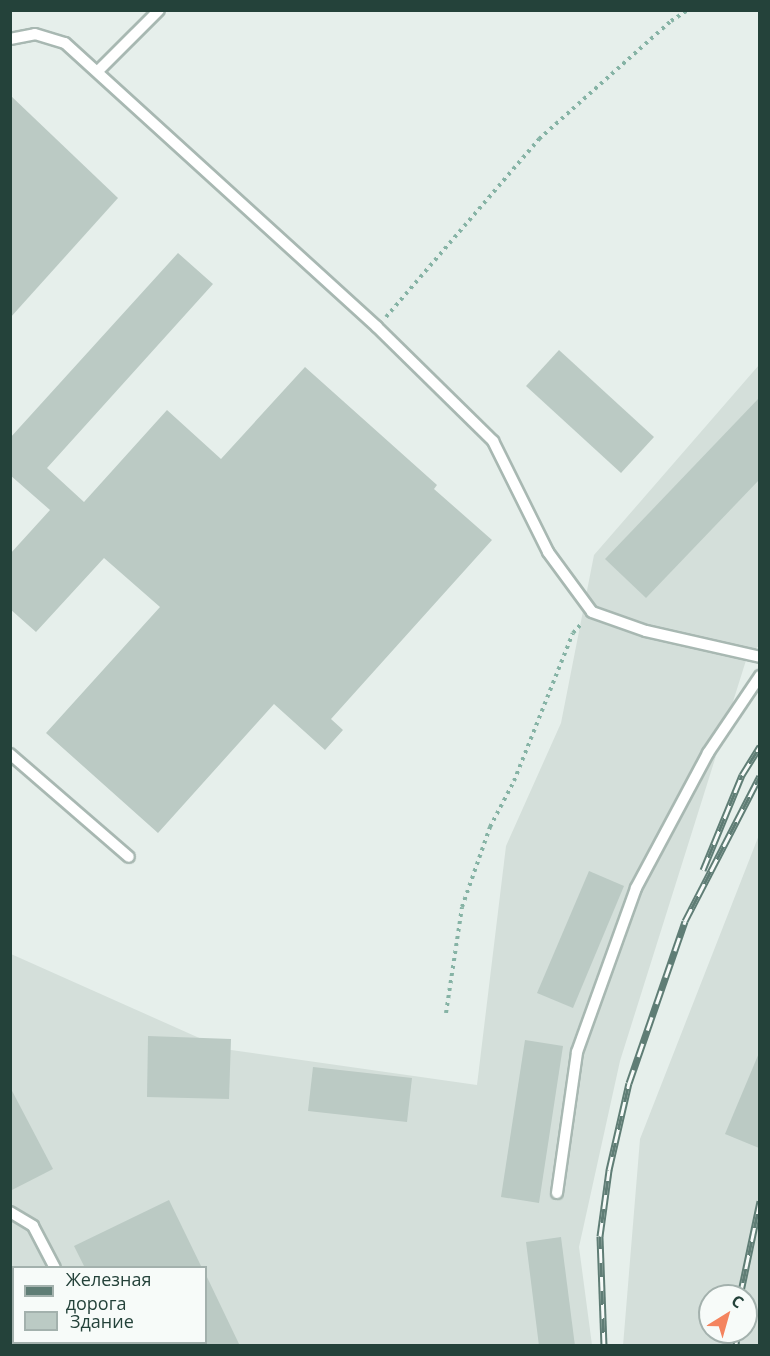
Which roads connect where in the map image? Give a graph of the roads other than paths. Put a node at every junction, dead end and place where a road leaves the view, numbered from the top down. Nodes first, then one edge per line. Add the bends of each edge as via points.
1 (159, 10) edge
2 (10, 39) edge
3 (98, 71) junction
4 (759, 657) edge
5 (759, 676) edge
6 (10, 754) edge
7 (129, 857) dead end
8 (557, 1193) dead end
9 (10, 1212) edge
10 (54, 1266) edge

1 - 3 lane
2 - 3 lane via 35,34 65,43
3 - 4 lane via 377,327 494,441 548,552 592,612 646,631
5 - 8 lane via 708,753 636,888 577,1052
6 - 7 lane
9 - 10 lane via 33,1226

